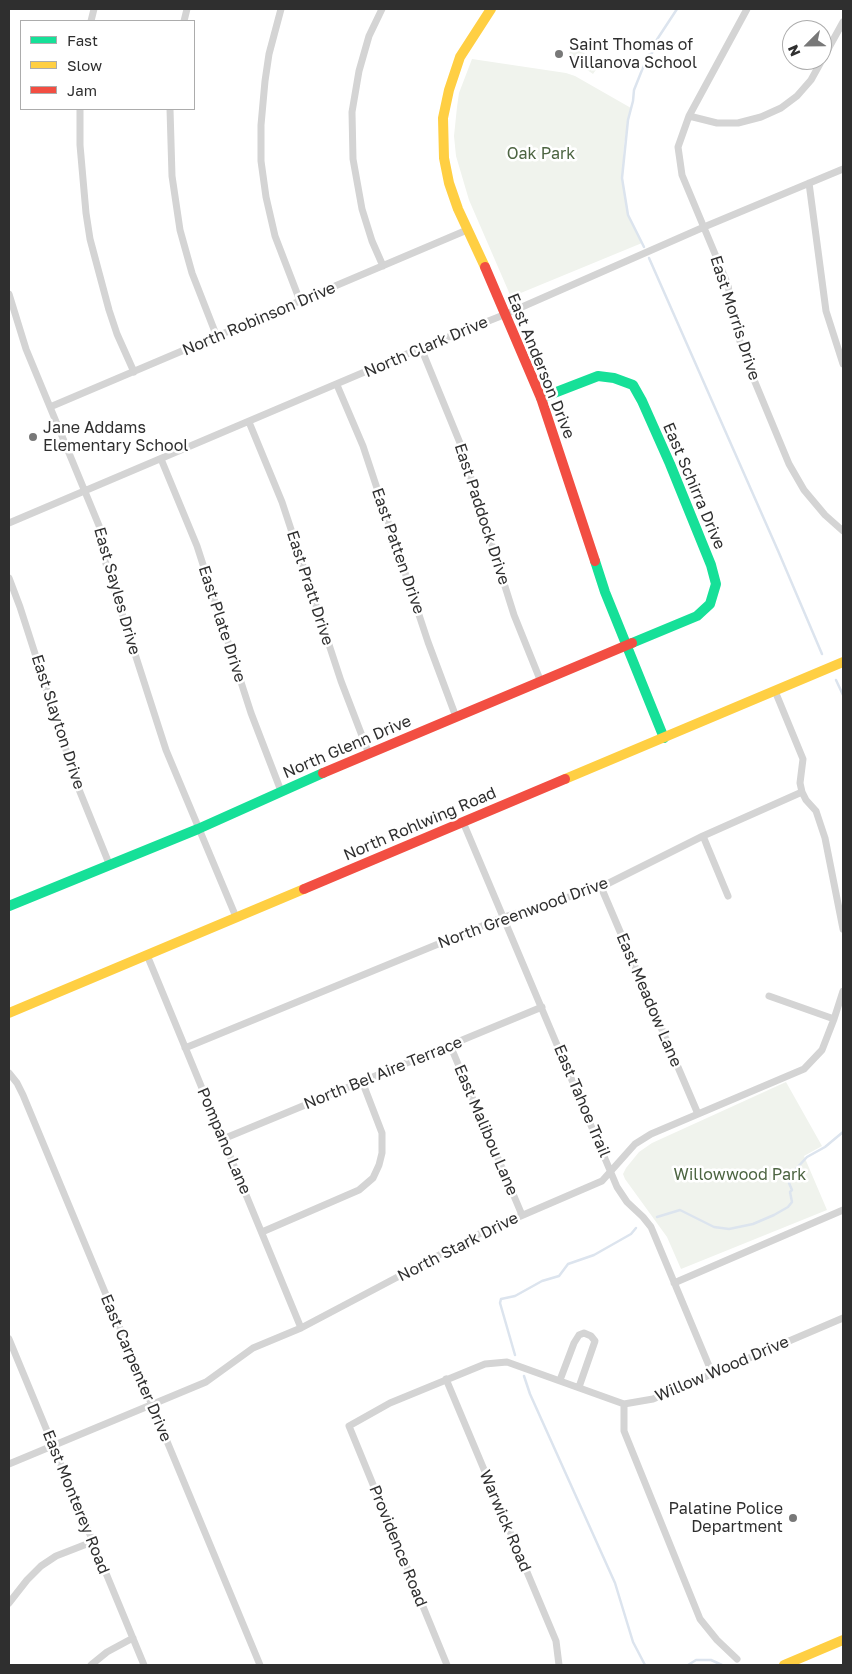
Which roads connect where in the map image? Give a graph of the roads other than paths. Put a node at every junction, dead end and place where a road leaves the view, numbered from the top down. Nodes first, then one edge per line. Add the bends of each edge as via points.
1 (281, 9) edge
2 (382, 9) edge
3 (491, 9) edge
4 (747, 9) edge
5 (843, 22) edge
6 (80, 110) edge
7 (170, 110) edge
8 (689, 116) junction
9 (843, 169) edge
10 (809, 183) junction
11 (704, 227) junction
12 (467, 230) junction
13 (383, 266) junction
14 (9, 294) edge
15 (300, 301) junction
16 (506, 314) junction
17 (217, 337) junction
18 (421, 348) junction
19 (843, 364) edge
20 (134, 372) junction
21 (336, 385) junction
22 (541, 398) junction
23 (50, 407) junction
24 (249, 422) junction
25 (160, 459) junction
26 (85, 491) junction
27 (9, 523) edge
28 (843, 530) edge
29 (9, 578) edge
30 (697, 616) joint
31 (627, 645) junction
32 (843, 662) edge
33 (541, 682) junction
34 (775, 691) junction
35 (456, 717) junction
36 (664, 738) junction
37 (369, 754) junction
38 (281, 791) junction
39 (802, 792) junction
40 (463, 822) junction
41 (198, 829) junction
42 (703, 836) junction
43 (110, 866) junction
44 (601, 887) junction
45 (728, 896) dead end
46 (9, 906) edge
47 (236, 917) junction
48 (504, 917) junction
49 (843, 929) edge
50 (146, 955) junction
51 (843, 991) edge
52 (769, 996) dead end
53 (542, 1007) junction
54 (9, 1013) edge
55 (834, 1019) junction
56 (450, 1045) junction
57 (185, 1048) junction
58 (9, 1073) edge
59 (362, 1081) junction
60 (698, 1114) junction
61 (223, 1139) junction
62 (611, 1172) junction
63 (843, 1210) edge
64 (522, 1215) junction
65 (262, 1232) junction
66 (674, 1283) junction
67 (843, 1318) edge
68 (301, 1328) junction
69 (9, 1339) edge
70 (11, 1349) edge
71 (712, 1373) junction
72 (446, 1379) junction
73 (560, 1380) junction
74 (579, 1387) junction
75 (624, 1404) junction
76 (151, 1405) junction
77 (52, 1445) junction
78 (9, 1464) edge
79 (92, 1542) junction
80 (9, 1603) edge
81 (133, 1638) junction
82 (843, 1640) edge
83 (737, 1660) dead end
84 (91, 1665) edge
85 (144, 1665) edge
86 (260, 1665) edge
87 (447, 1665) edge
88 (560, 1665) edge
89 (784, 1665) edge

1 - 15 street via 265,81 261,161 275,236
2 - 13 street via 359,71 352,112 353,159 360,199
3 - 12 street, East Anderson Drive via 460,57 444,118 443,147 449,183
4 - 8 street, East Morris Drive
5 - 8 street via 811,80 782,108 761,118 738,122 717,123
6 - 20 street via 80,145 90,239 101,286
7 - 17 street via 172,176 180,230 192,273
8 - 11 street, East Morris Drive via 678,147 682,175
9 - 10 street, North Clark Drive
10 - 11 street, North Clark Drive
10 - 19 street via 826,311
11 - 16 street, North Clark Drive
11 - 28 street, East Morris Drive via 728,285 733,318 745,358 789,464 804,490
12 - 13 street, North Robinson Drive
12 - 16 street, East Anderson Drive
13 - 15 street, North Robinson Drive
14 - 23 street, East Sayles Drive via 26,349
15 - 17 street, North Robinson Drive
16 - 18 street, North Clark Drive
16 - 22 street, East Anderson Drive
17 - 20 street, North Robinson Drive
18 - 21 street, North Clark Drive
18 - 33 street, East Paddock Drive via 460,443 514,615
20 - 23 street, North Robinson Drive
21 - 24 street, North Clark Drive
21 - 35 street, East Patten Drive via 363,446
22 - 30 street, East Schirra Drive via 598,376 633,385 711,565 716,584 710,604
22 - 31 street, East Anderson Drive via 605,592
23 - 26 street, East Sayles Drive
24 - 25 street, North Clark Drive
24 - 37 street, East Pratt Drive via 282,502 341,681
25 - 26 street, North Clark Drive
25 - 38 street, East Plate Drive via 196,546 251,713
26 - 27 street, North Clark Drive
26 - 41 street, East Sayles Drive via 100,528 106,564 166,750
29 - 43 street, East Slayton Drive via 78,786
30 - 31 street, North Glenn Drive
31 - 33 street, North Glenn Drive
31 - 36 street, East Anderson Drive
32 - 34 street, North Rohlwing Road
33 - 35 street, North Glenn Drive
34 - 36 street, North Rohlwing Road
34 - 39 street via 803,759
35 - 37 street, North Glenn Drive
36 - 40 street, North Rohlwing Road
37 - 38 street, North Glenn Drive
38 - 41 street, North Glenn Drive
39 - 42 street, North Greenwood Drive
39 - 49 street via 816,811 825,838
40 - 47 street, North Rohlwing Road
40 - 48 street, East Tahoe Trail
41 - 43 street, North Glenn Drive
41 - 47 street, East Sayles Drive
42 - 44 street, North Greenwood Drive
42 - 45 street
43 - 46 street, North Glenn Drive
44 - 48 street, North Greenwood Drive
44 - 60 street, East Meadow Lane
47 - 50 street, North Rohlwing Road
48 - 53 street, East Tahoe Trail
48 - 57 street, North Greenwood Drive
50 - 54 street, North Rohlwing Road
50 - 57 street, Pompano Lane
51 - 55 street, North Stark Drive
52 - 55 street
53 - 56 street, North Bel Aire Terrace
53 - 62 street, East Tahoe Trail
55 - 60 street, North Stark Drive via 822,1050 804,1069
56 - 59 street, North Bel Aire Terrace
56 - 64 street, East Malibou Lane
57 - 61 street, Pompano Lane
58 - 76 street, East Carpenter Drive via 23,1095
59 - 61 street, North Bel Aire Terrace
59 - 65 street via 382,1133 382,1153 373,1178 358,1190
60 - 62 street, North Stark Drive via 635,1144
61 - 65 street, Pompano Lane
62 - 64 street, North Stark Drive via 602,1181
62 - 66 street, East Tahoe Trail via 622,1195 651,1227
63 - 66 street
64 - 68 street, North Stark Drive via 479,1234
65 - 68 street, Pompano Lane
66 - 71 street, East Tahoe Trail
67 - 71 street, Willow Wood Drive
68 - 76 street, North Stark Drive via 253,1348 206,1382
69 - 70 street, East Monterey Road
70 - 77 street, East Monterey Road
71 - 75 street, Willow Wood Drive via 653,1399
72 - 73 street via 485,1364 507,1362
72 - 87 street, Providence Road via 390,1403 349,1426
72 - 88 street, Warwick Road via 556,1641
73 - 74 street
73 - 74 street via 574,1343 584,1333 594,1342
74 - 75 street
75 - 83 street via 624,1431 700,1619
76 - 77 street, North Stark Drive
76 - 86 street, East Carpenter Drive
77 - 78 street, North Stark Drive
77 - 79 street, East Monterey Road
79 - 80 street via 56,1556 41,1566
79 - 81 street, East Monterey Road
81 - 84 street
81 - 85 street, East Monterey Road
82 - 89 street

